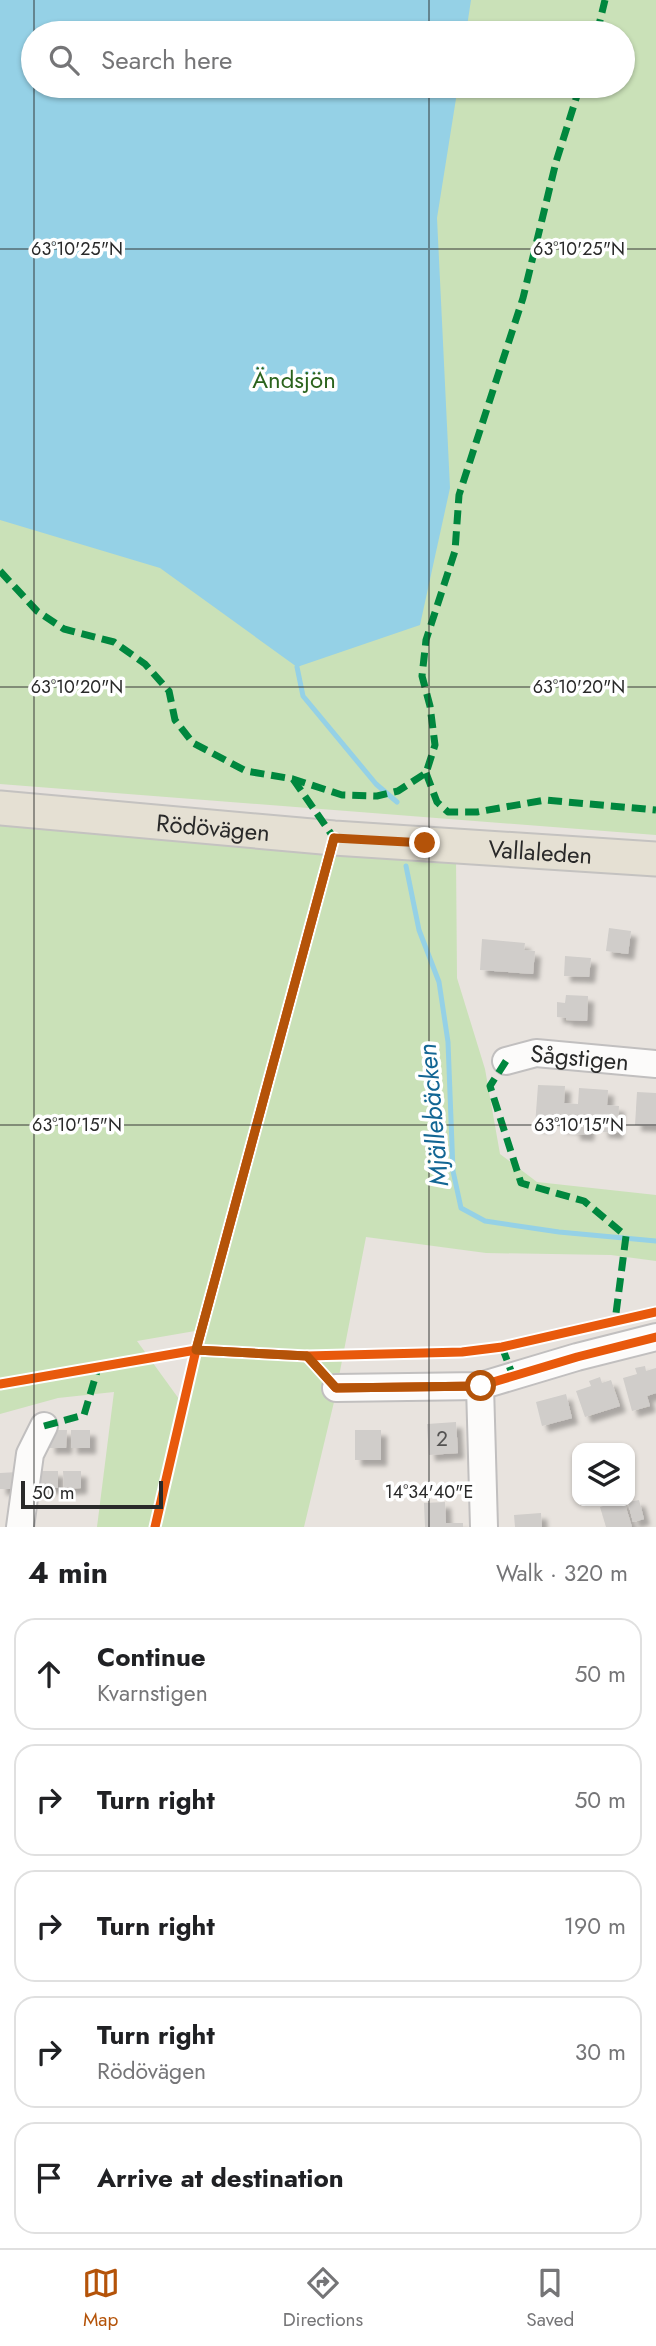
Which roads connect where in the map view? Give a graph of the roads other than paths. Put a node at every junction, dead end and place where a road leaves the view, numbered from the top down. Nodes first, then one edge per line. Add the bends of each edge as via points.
1 (0, 808) edge
2 (425, 843) joint
3 (656, 859) edge
4 (506, 1061) dead end
5 (656, 1065) edge
6 (656, 1337) edge
7 (481, 1386) junction
8 (336, 1388) dead end
9 (44, 1426) dead end
10 (20, 1527) edge
11 (484, 1527) edge

1 - 2 main road, Rödövägen
2 - 3 main road, Vallaleden
4 - 5 street, Sågstigen via 536,1053
6 - 7 street
7 - 8 street
7 - 11 street
9 - 10 street via 30,1454

